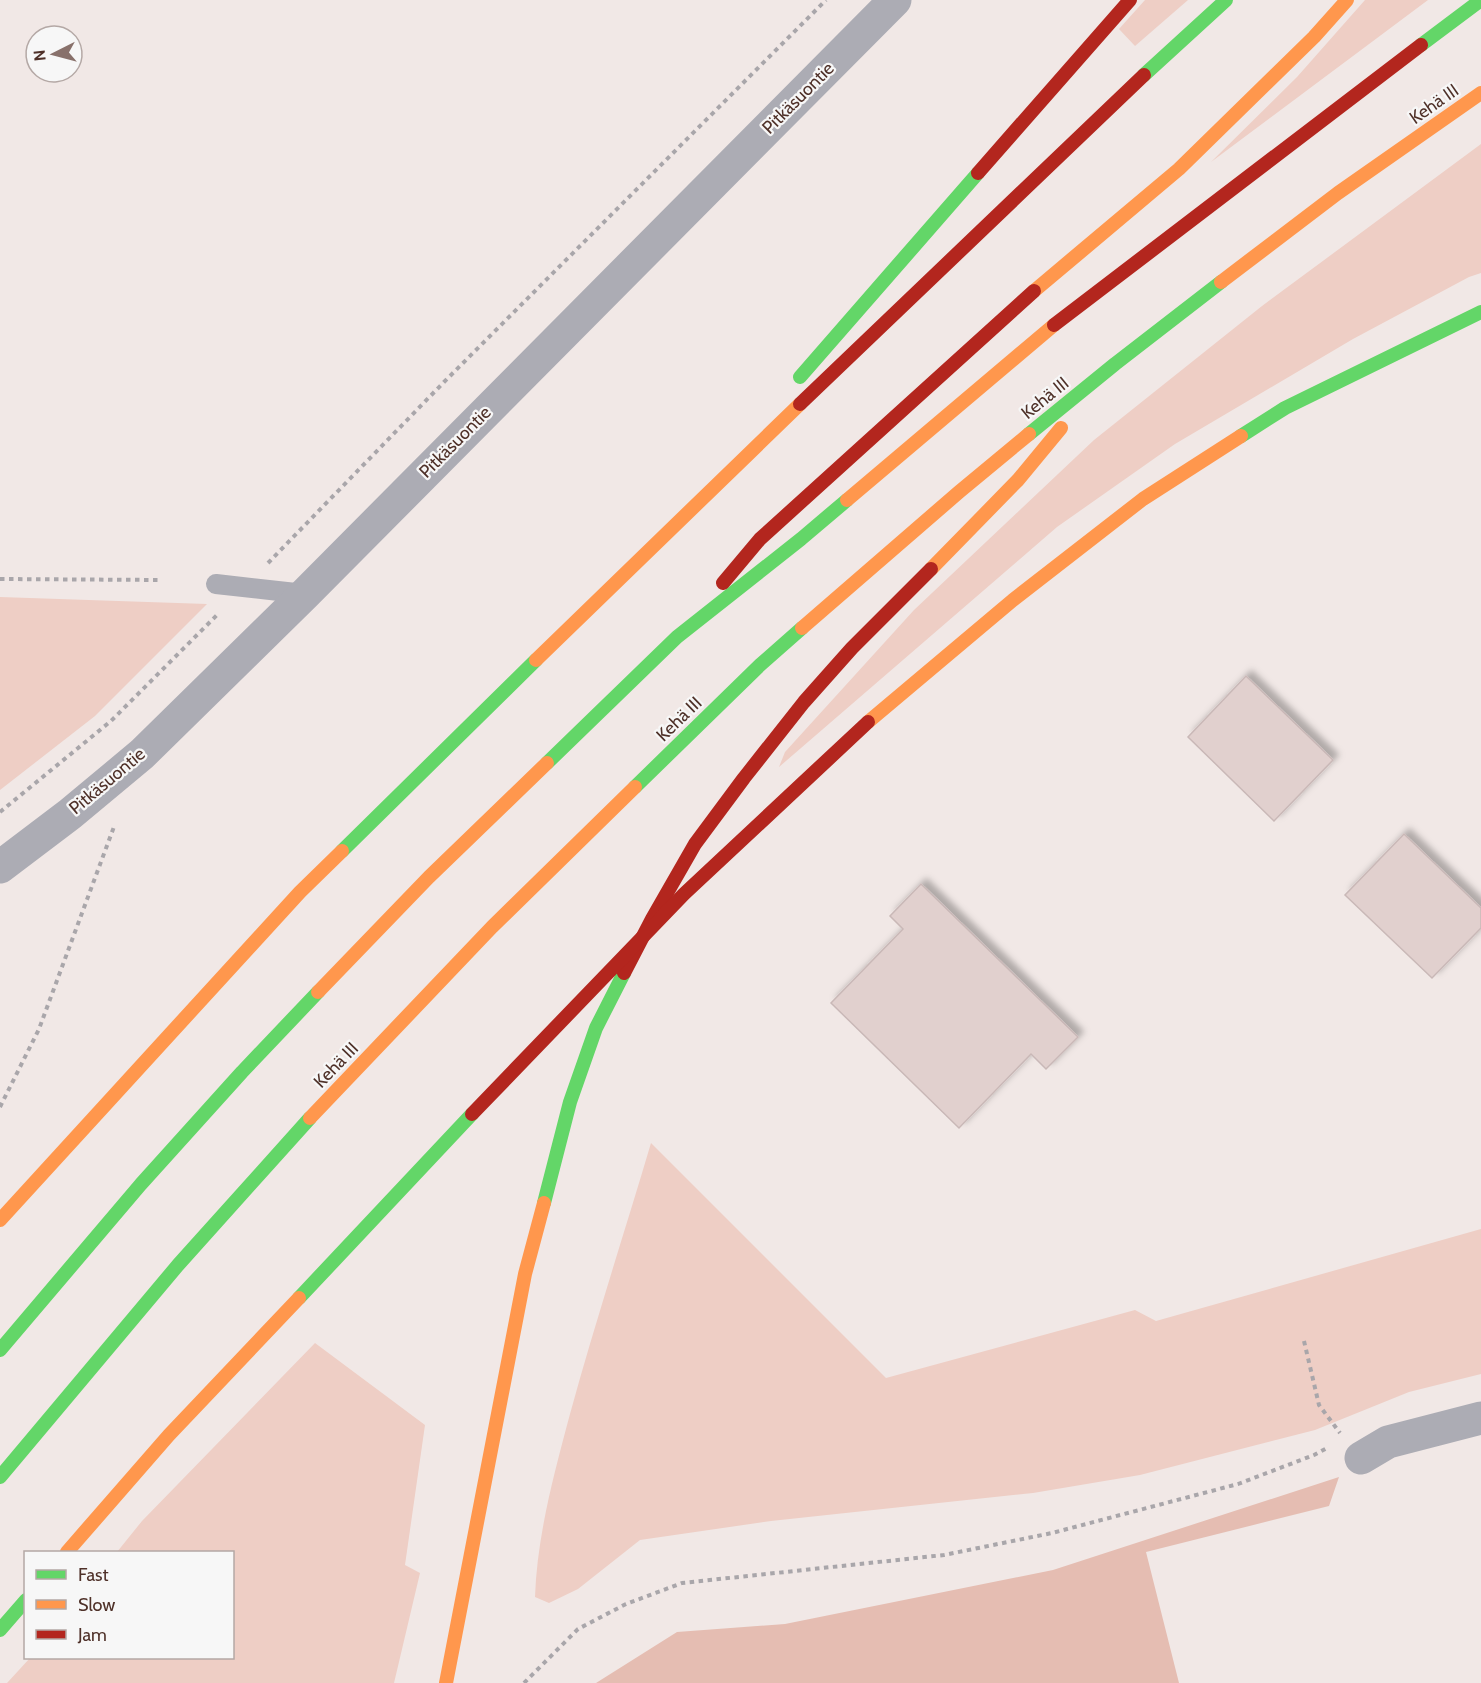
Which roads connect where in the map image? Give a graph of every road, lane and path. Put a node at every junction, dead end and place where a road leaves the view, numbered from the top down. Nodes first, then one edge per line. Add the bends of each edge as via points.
1 (826, 0) edge
2 (895, 0) edge
3 (1130, 0) edge
4 (1226, 0) edge
5 (1347, 0) edge
6 (1481, 0) edge
7 (1481, 93) edge
8 (1481, 312) edge
9 (1115, 364) junction
10 (794, 384) dead end
11 (765, 420) dead end
12 (698, 501) junction
13 (0, 579) edge
14 (162, 580) dead end
15 (216, 584) dead end
16 (244, 588) junction
17 (305, 594) junction
18 (677, 637) junction
19 (0, 812) edge
20 (118, 815) dead end
21 (0, 867) edge
22 (0, 1107) edge
23 (0, 1220) edge
24 (1304, 1341) dead end
25 (0, 1350) edge
26 (1481, 1418) edge
27 (1361, 1448) junction
28 (0, 1477) edge
29 (68, 1551) edge
30 (24, 1602) edge
31 (0, 1629) edge
32 (446, 1683) edge
33 (524, 1683) edge

1 - 16 path
2 - 17 street, Pitkäsuontie
3 - 10 highway
4 - 12 highway
5 - 18 highway via 1179,169 1051,276 760,538
6 - 18 highway via 1065,315 801,539
7 - 9 highway, Kehä III via 1338,193
8 - 29 highway, bridge via 1285,408 1143,499 1013,600 868,722 684,894 169,1435
9 - 28 highway, Kehä III via 959,492 760,665 492,927 276,1154
9 - 32 highway via 1018,480 804,702 695,844 636,949 596,1028 570,1102 528,1262
11 - 12 highway
12 - 23 highway via 300,892
13 - 14 path
15 - 16 lane
16 - 17 lane
16 - 19 path via 111,721
17 - 21 street, Pitkäsuontie via 142,754
18 - 25 highway via 429,877 242,1072
20 - 22 path via 39,1029
24 - 27 path via 1319,1405 1344,1438
26 - 27 street
27 - 33 path via 1314,1455 1238,1484 1052,1533 944,1555 682,1583 626,1604 578,1629
30 - 31 highway

